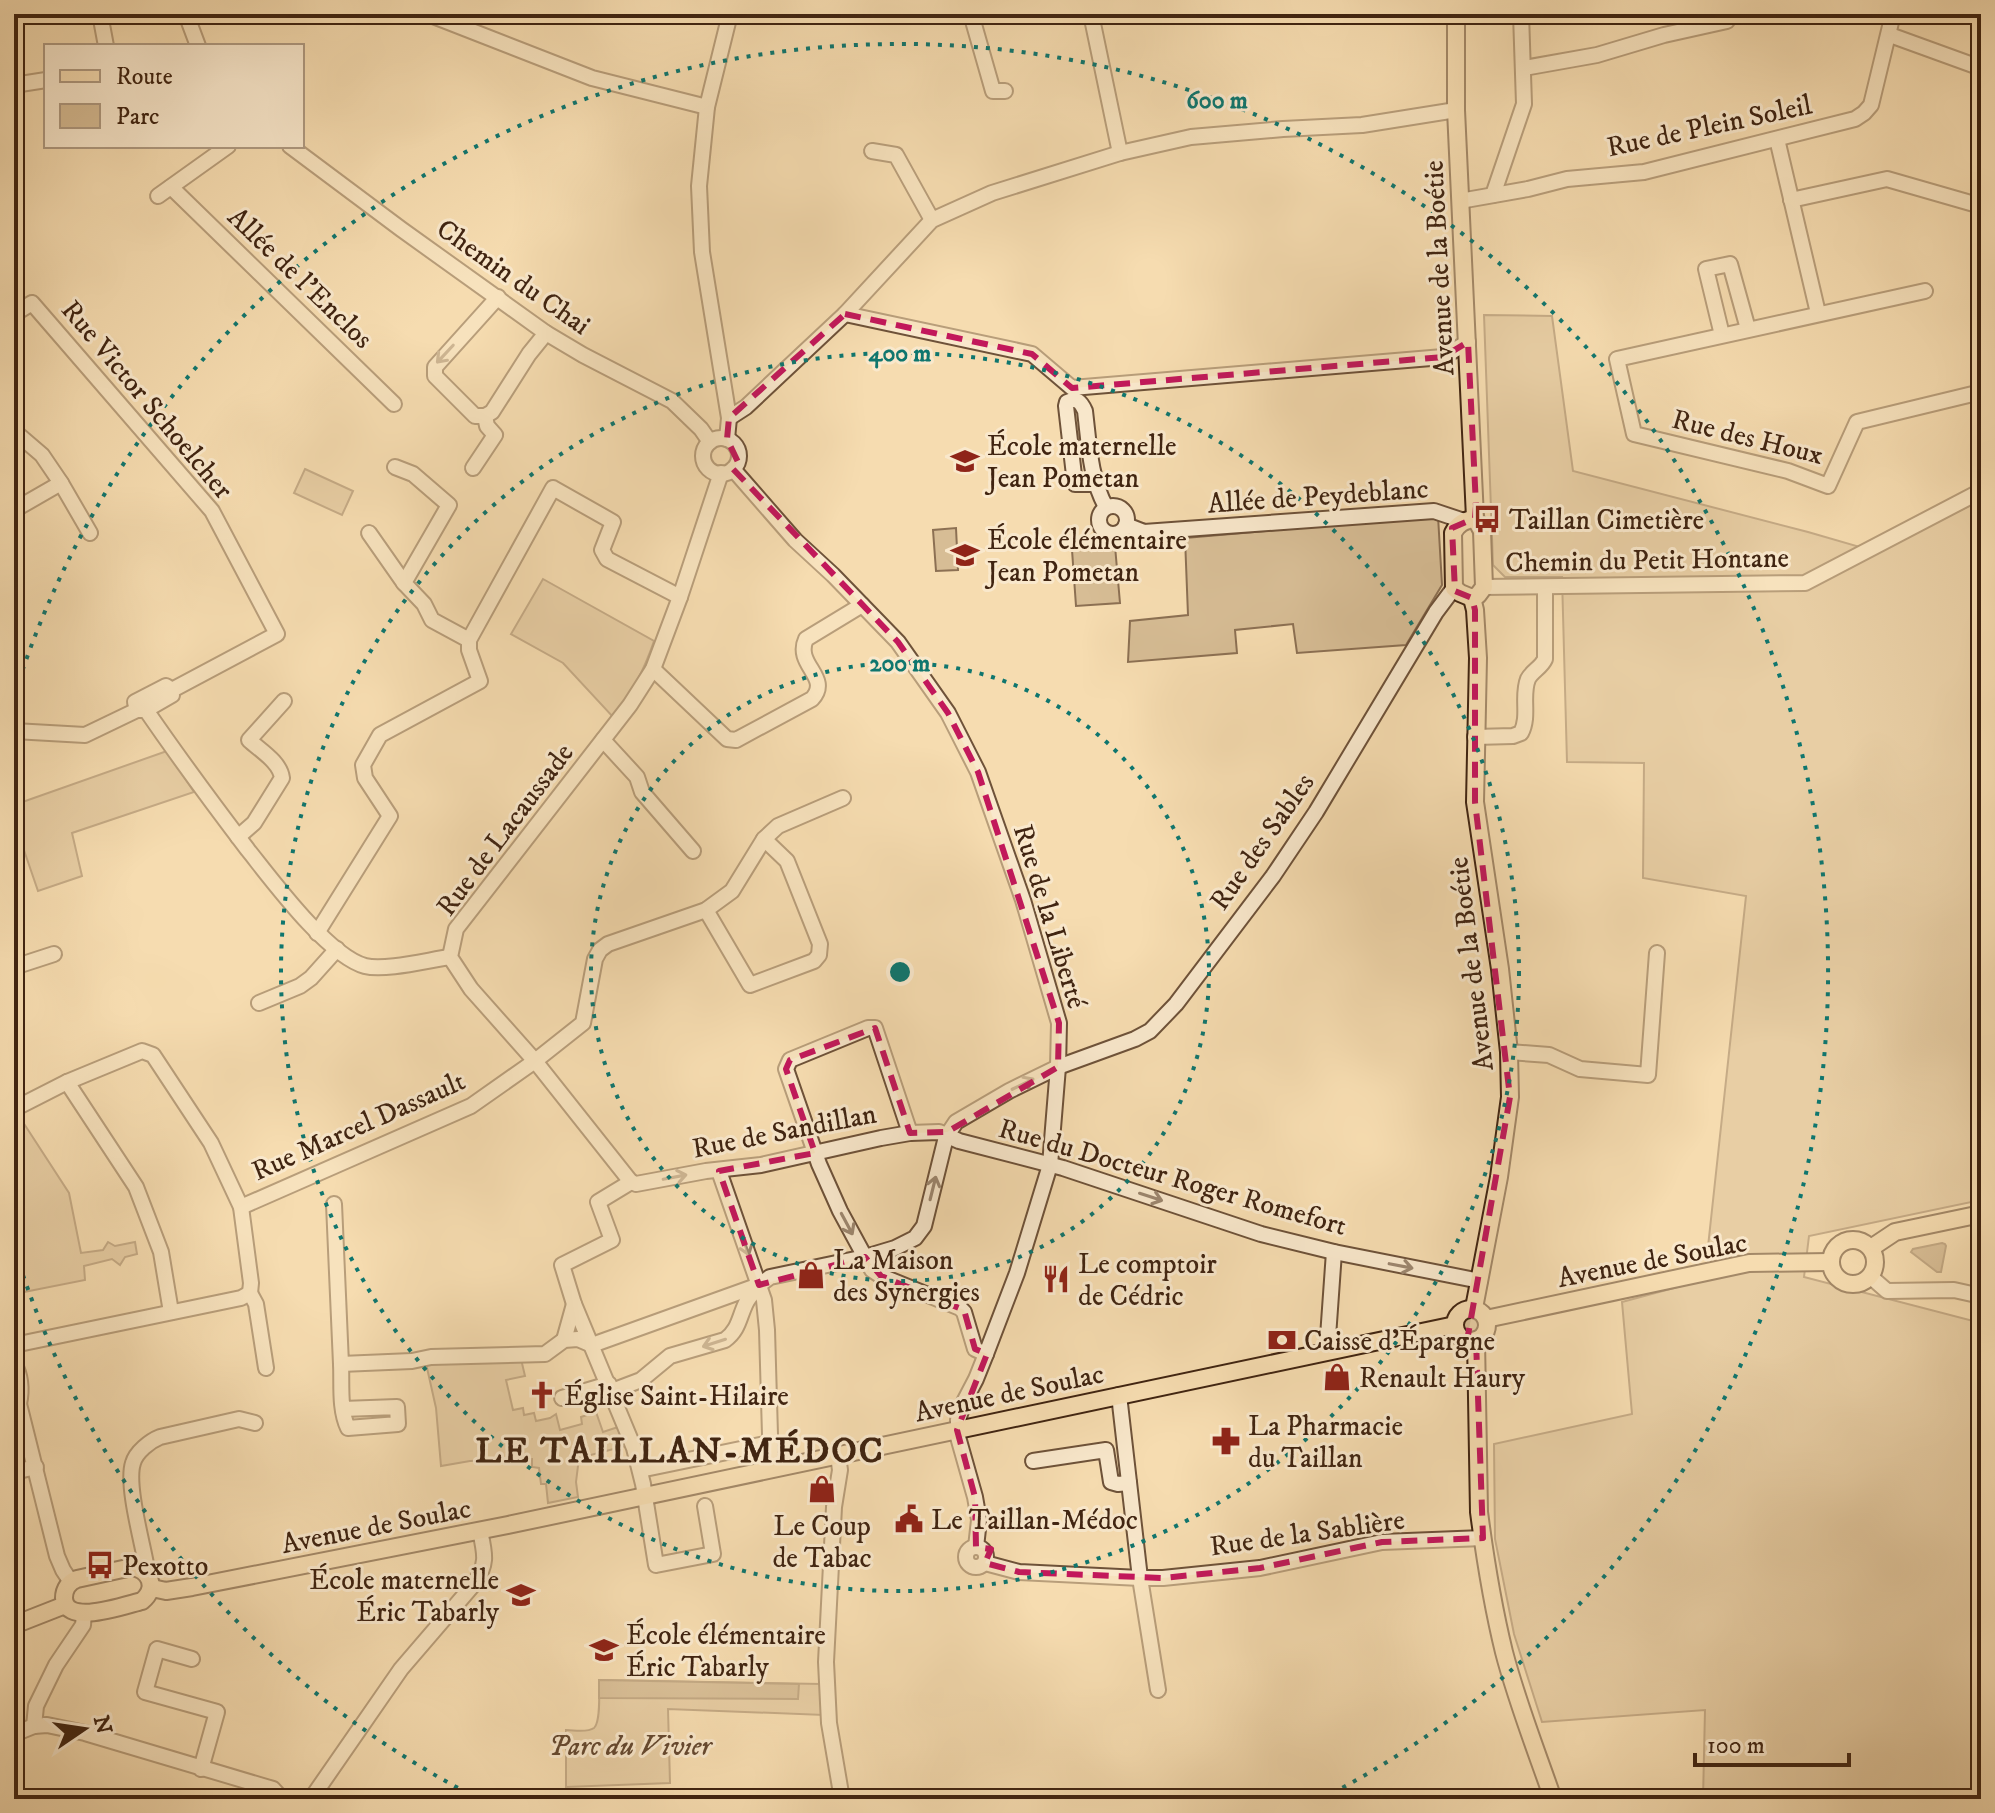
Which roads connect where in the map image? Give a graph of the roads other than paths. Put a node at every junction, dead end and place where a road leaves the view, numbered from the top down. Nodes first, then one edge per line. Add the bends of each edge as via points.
1 (30, 14) edge
2 (100, 14) edge
3 (186, 14) edge
4 (428, 14) edge
5 (730, 14) edge
6 (971, 14) edge
7 (1091, 14) edge
8 (1456, 14) edge
9 (1893, 14) edge
10 (1526, 15) edge
11 (14, 17) edge
12 (1727, 21) dead end
13 (1890, 35) junction
14 (106, 44) edge
15 (197, 44) edge
16 (1524, 68) junction
17 (1981, 68) edge
18 (44, 80) edge
19 (14, 85) edge
20 (1005, 91) dead end
21 (707, 107) junction
22 (1456, 110) junction
23 (1777, 139) junction
24 (225, 148) edge
25 (293, 148) edge
26 (872, 151) dead end
27 (1120, 153) junction
28 (1493, 195) junction
29 (1791, 200) junction
30 (1460, 201) junction
31 (1981, 206) edge
32 (932, 220) junction
33 (1925, 291) dead end
34 (498, 297) junction
35 (1818, 313) junction
36 (14, 314) edge
37 (845, 314) junction
38 (1748, 329) junction
39 (546, 333) junction
40 (1722, 335) junction
41 (1468, 342) junction
42 (1981, 392) edge
43 (394, 404) dead end
44 (485, 416) junction
45 (729, 418) junction
46 (14, 431) edge
47 (727, 439) junction
48 (710, 442) junction
49 (395, 467) dead end
50 (473, 468) dead end
51 (727, 471) junction
52 (61, 483) junction
53 (1096, 484) junction
54 (1981, 491) edge
55 (1106, 507) junction
56 (14, 510) edge
57 (1470, 519) junction
58 (1126, 525) junction
59 (90, 533) dead end
60 (369, 533) dead end
61 (404, 583) junction
62 (1545, 587) junction
63 (1454, 588) junction
64 (680, 597) junction
65 (1477, 598) junction
66 (862, 605) junction
67 (469, 640) junction
68 (653, 669) junction
69 (284, 701) dead end
70 (142, 710) junction
71 (14, 731) edge
72 (1475, 737) junction
73 (603, 740) junction
74 (843, 798) dead end
75 (238, 837) junction
76 (764, 839) junction
77 (693, 851) dead end
78 (706, 910) junction
79 (317, 933) junction
80 (337, 949) junction
81 (1657, 953) dead end
82 (54, 954) dead end
83 (450, 957) junction
84 (14, 967) edge
85 (259, 1003) dead end
86 (1509, 1052) junction
87 (535, 1061) junction
88 (1058, 1067) junction
89 (67, 1082) junction
90 (14, 1109) edge
91 (910, 1133) junction
92 (946, 1137) junction
93 (815, 1153) junction
94 (1050, 1165) junction
95 (719, 1171) junction
96 (631, 1182) junction
97 (334, 1204) dead end
98 (241, 1207) junction
99 (1981, 1214) edge
100 (1871, 1248) junction
101 (1334, 1252) junction
102 (865, 1257) junction
103 (1830, 1262) junction
104 (1871, 1277) junction
105 (1480, 1281) junction
106 (759, 1285) junction
107 (250, 1293) junction
108 (1981, 1296) edge
109 (574, 1304) junction
110 (171, 1312) junction
111 (1480, 1314) junction
112 (1455, 1325) junction
113 (564, 1340) junction
114 (1476, 1340) junction
115 (14, 1345) edge
116 (592, 1345) junction
117 (1327, 1351) junction
118 (986, 1354) junction
119 (14, 1363) edge
120 (341, 1364) junction
121 (266, 1368) dead end
122 (610, 1387) junction
123 (1119, 1395) junction
124 (562, 1398) dead end
125 (16, 1401) edge
126 (343, 1409) dead end
127 (255, 1423) dead end
128 (957, 1430) junction
129 (770, 1443) junction
130 (838, 1456) junction
131 (1033, 1461) dead end
132 (36, 1467) junction
133 (640, 1470) junction
134 (771, 1470) junction
135 (14, 1472) edge
136 (1129, 1483) junction
137 (645, 1496) junction
138 (705, 1506) dead end
139 (480, 1531) junction
140 (1483, 1538) junction
141 (144, 1571) junction
142 (1140, 1578) junction
143 (71, 1582) junction
144 (152, 1588) junction
145 (65, 1605) junction
146 (84, 1614) junction
147 (14, 1625) edge
148 (192, 1659) dead end
149 (1158, 1690) dead end
150 (34, 1726) junction
151 (14, 1734) edge
152 (201, 1769) junction
153 (282, 1799) edge
154 (311, 1799) edge
155 (842, 1799) edge
156 (1553, 1799) edge

1 - 11 street
2 - 14 street
3 - 15 street
4 - 21 street via 592,78
5 - 21 street
6 - 20 street via 993,91
7 - 27 street
8 - 22 main road, Avenue de la Boétie
9 - 13 street, Rue de Plein Soleil
10 - 16 street
12 - 16 street
13 - 17 street
13 - 23 street, Rue de Plein Soleil via 1871,105 1864,113
16 - 28 street via 1524,104
18 - 19 street
21 - 45 street via 699,186 702,252
22 - 27 street via 1362,125 1191,137
22 - 30 main road, Avenue de la Boétie
23 - 28 street, Rue de Plein Soleil via 1644,172 1567,179
23 - 29 street
24 - 43 street, Allée de l'Enclos via 165,192
25 - 34 street, Chemin du Chai
26 - 32 street via 896,155
27 - 32 street via 992,193
28 - 30 street, Rue de Plein Soleil
29 - 31 street via 1887,179
29 - 35 street
30 - 41 main road, Avenue de la Boétie
32 - 37 street
33 - 35 street
34 - 39 street, Chemin du Chai
34 -> 44 street via 434,371 475,416
35 - 38 street
36 - 70 street, Rue Victor Schoelcher via 32,303 212,511 277,634
37 - 41 street via 1032,354 1072,388 1443,357
37 - 45 street
38 - 40 street
38 - 40 street via 1730,264 1706,269
39 - 44 street
39 - 48 street, Chemin du Chai via 672,401
40 - 42 street, Rue des Houx via 1617,359 1634,434 1788,471 1828,486 1857,422
41 - 57 main road, Avenue de la Boétie
44 - 50 street via 495,435
45 - 47 street
46 - 52 street via 42,455
47 - 48 street
47 - 51 street via 739,454
48 - 51 street via 704,462 713,472
49 - 61 street via 413,474 449,505
51 - 64 street, Rue de Lacaussade
51 - 66 street, Rue de la Liberté
52 - 56 street
52 - 59 street
53 - 53 street, Allée de Peydeblanc via 1069,486 1067,402 1081,402 1085,411
53 - 55 street, Allée de Peydeblanc
54 - 62 street, Chemin du Petit Hontane via 1805,583
55 - 58 street, Allée de Peydeblanc via 1124,510
55 - 58 street, Allée de Peydeblanc via 1099,525 1104,531 1118,534
57 - 58 street, Allée de Peydeblanc via 1434,511 1144,532
57 - 63 main road via 1453,533
57 - 65 main road, Avenue de la Boétie via 1482,531
60 - 61 street
61 - 67 street via 432,620
62 - 65 street, Chemin du Petit Hontane
62 - 72 street via 1545,659 1526,682 1526,724 1513,736
63 - 65 main road
63 - 88 street, Rue des Sables via 1316,812 1176,1004 1150,1031
64 - 67 street via 607,559 602,550 613,522 553,488
64 - 68 street, Rue de Lacaussade
65 - 72 main road, Avenue de la Boétie
66 - 68 street via 806,639 803,653 818,683 816,695 736,740 727,739
66 - 88 street, Rue de la Liberté via 898,642 948,713 978,772 1059,1023
67 - 79 street via 480,681 380,735 363,765 365,778 390,816
68 - 73 street, Rue de Lacaussade
69 - 75 street via 249,740 278,766 282,778 254,823
70 - 71 street via 85,735
70 - 75 street
72 - 86 main road, Avenue de la Boétie via 1475,802
73 - 77 street
73 - 83 street, Rue de Lacaussade via 456,929
74 - 76 street via 778,826
75 - 79 street
76 - 78 street via 732,891
76 - 78 street via 787,861 820,944 819,955 750,985
78 - 87 street, Rue Marcel Dassault via 600,950 583,1023
79 - 80 street
80 - 83 street via 363,966 377,967
80 - 85 street via 300,986
81 - 86 street via 1648,1075 1580,1069 1549,1055
82 - 84 street
83 - 87 street, Rue de Lacaussade
86 - 105 main road, Avenue de la Boétie via 1510,1097
87 - 96 street, Rue de Lacaussade
87 - 98 street, Rue Marcel Dassault via 471,1106
92 -> 88 street, Rue des Sables via 956,1122
88 - 94 street, Rue de la Liberté
89 - 90 street
89 - 98 street via 142,1051 153,1055 211,1143
89 - 110 street via 136,1187 161,1252
91 - 92 street, Rue de Sandillan via 939,1132
91 - 93 street, Rue de Sandillan
91 - 93 street via 875,1028 868,1028 796,1057 786,1069
92 - 94 street, Rue du Docteur Roger Romefort
102 -> 92 street via 906,1243 924,1226
93 - 95 street, Rue de Sandillan
93 -> 102 street
94 -> 101 street, Rue du Docteur Roger Romefort via 1261,1234
94 - 118 street, Rue de la Liberté
96 -> 95 street, Rue de Sandillan
95 -> 106 street
96 - 109 street via 598,1202 612,1240 562,1265
97 - 120 street
98 - 107 street
99 - 100 main road via 1895,1232
100 - 103 main road via 1848,1240 1834,1250
100 - 104 main road via 1876,1260
101 -> 105 street, Rue du Docteur Roger Romefort
101 - 117 street
102 - 106 street via 770,1277
102 - 118 street via 881,1276 960,1308 975,1349
103 - 104 main road via 1842,1282 1862,1284
103 - 111 main road, Avenue de Soulac via 1749,1263
104 - 108 street via 1887,1291 1954,1290
105 - 111 main road, Avenue de la Boétie
106 - 116 street
106 -> 122 street via 737,1329 725,1340 670,1356 641,1380
106 - 129 street via 767,1330
107 - 110 street
107 - 121 street
109 - 113 street
109 - 116 street
110 - 115 street
111 - 112 main road via 1461,1311
111 - 114 main road via 1485,1332
112 - 114 main road via 1463,1339
112 - 117 main road, Avenue de Soulac
113 - 116 street
113 - 120 street via 545,1354
114 - 140 main road
116 - 122 street
117 - 123 main road, Avenue de Soulac
118 - 128 street, Rue de la Liberté
119 - 125 street via 22,1390
120 - 126 street
122 - 124 street
122 - 133 street
123 - 128 main road, Avenue de Soulac
123 - 136 street
125 - 132 street
127 - 141 street via 239,1419 160,1437 133,1462
128 - 130 main road, Avenue de Soulac
128 - 142 street, Rue de la Sablière via 979,1520 976,1547 986,1552 985,1563 1019,1572
129 - 133 street
129 - 134 street
130 - 134 main road, Avenue de Soulac
130 - 155 street via 826,1662
131 - 136 street via 1106,1450 1111,1482
132 - 135 street
132 - 143 street via 55,1550
133 - 137 street
134 - 137 main road, Avenue de Soulac
136 - 142 street
137 - 138 street via 656,1565 713,1554
137 - 139 main road, Avenue de Soulac
139 - 144 main road, Avenue de Soulac via 192,1587
139 - 154 street via 482,1572 401,1669
140 - 142 street, Rue de la Sablière via 1382,1542 1260,1568
140 - 156 main road via 1513,1683
141 - 143 main road via 132,1567
141 - 144 main road
142 - 149 street
143 - 145 main road via 63,1595
144 - 146 main road, Avenue de Soulac via 142,1601
145 - 146 main road
145 - 147 main road
146 - 150 street via 83,1625 36,1706
148 - 152 street via 157,1649 145,1692 217,1712
150 - 151 street
150 - 152 street via 85,1733
152 - 153 street via 273,1789

